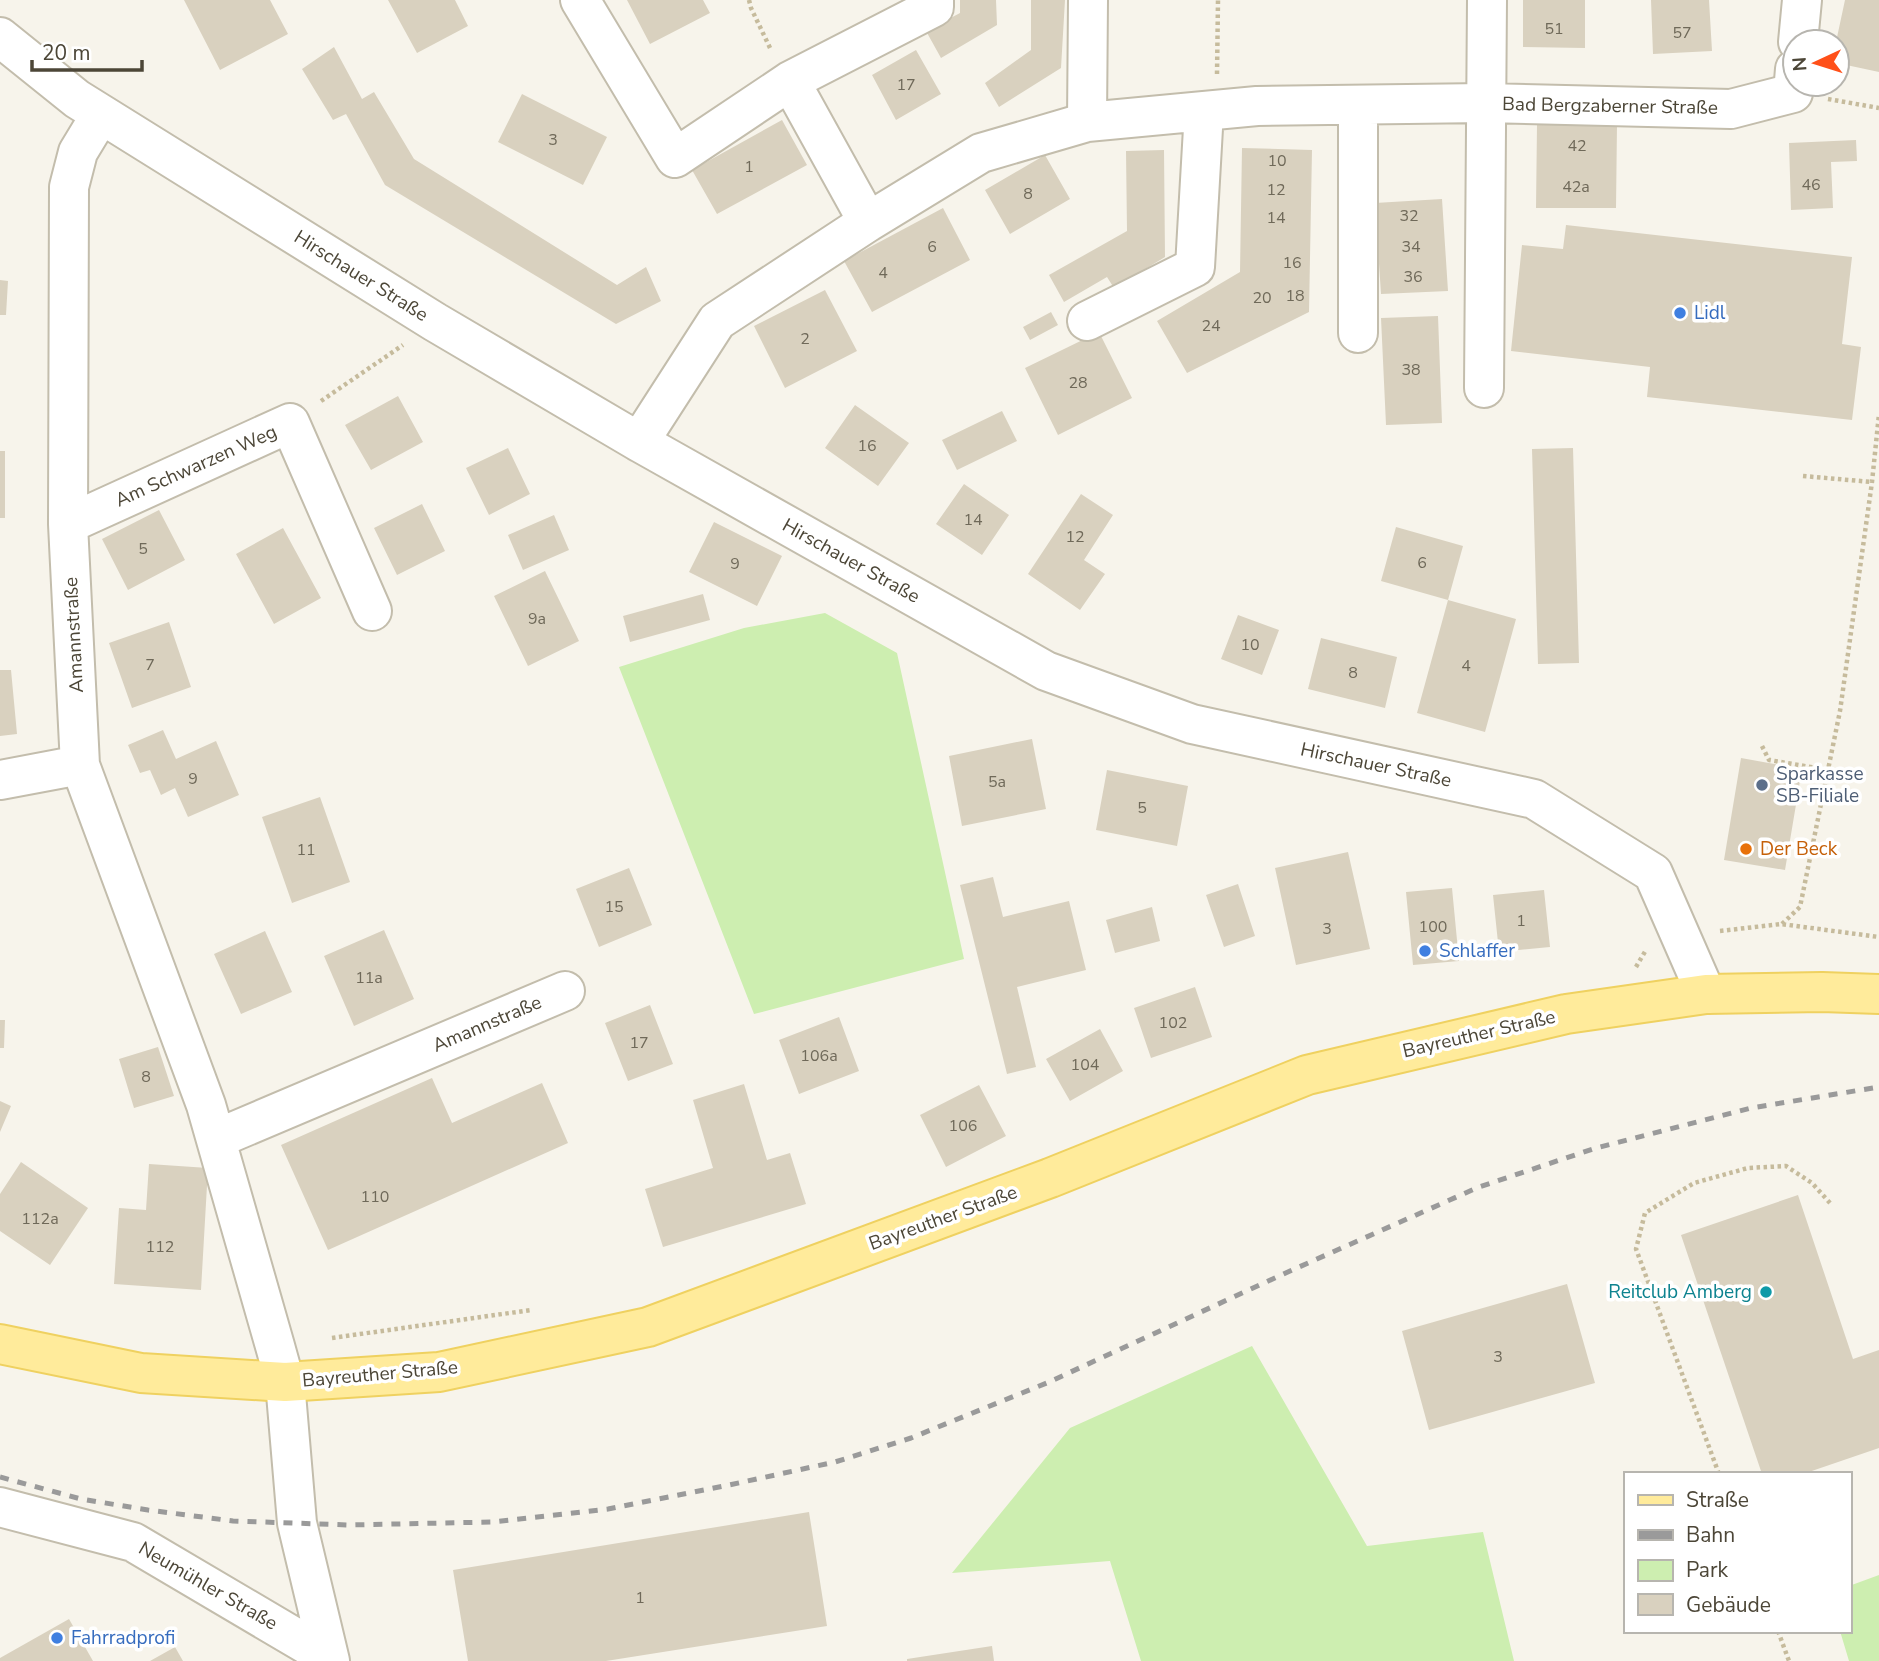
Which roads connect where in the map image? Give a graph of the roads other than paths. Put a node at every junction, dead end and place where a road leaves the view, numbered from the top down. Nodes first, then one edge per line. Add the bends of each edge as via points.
1 (580, 0) edge
2 (934, 0) edge
3 (1088, 0) edge
4 (1488, 0) edge
5 (1802, 0) edge
6 (1799, 28) edge
7 (0, 37) edge
8 (790, 81) junction
9 (1781, 87) edge
10 (1485, 103) junction
11 (1358, 105) junction
12 (1210, 111) junction
13 (101, 114) junction
14 (1087, 122) junction
15 (868, 222) junction
16 (1087, 321) dead end
17 (1358, 333) dead end
18 (1484, 388) dead end
19 (639, 442) junction
20 (68, 524) junction
21 (372, 611) dead end
22 (80, 765) junction
23 (0, 780) edge
24 (565, 990) dead end
25 (1706, 994) junction
26 (1879, 994) edge
27 (216, 1139) junction
28 (0, 1344) edge
29 (285, 1381) junction
30 (0, 1507) edge
31 (329, 1659) edge

1 - 8 street via 675,158
2 - 8 street via 934,7
3 - 14 street
4 - 10 street, Bad Bergzaberner Straße
5 - 6 street
7 - 13 street, Hirschauer Straße
8 - 15 street
9 - 10 street, Bad Bergzaberner Straße via 1731,109
10 - 11 street, Bad Bergzaberner Straße
10 - 18 street
11 - 12 street, Bad Bergzaberner Straße
11 - 17 street
12 - 14 street, Bad Bergzaberner Straße
12 - 16 street via 1195,267
13 - 19 street, Hirschauer Straße via 435,322
13 - 20 street, Amannstraße via 78,152 69,187
14 - 15 street, Bad Bergzaberner Straße via 981,153
15 - 19 street, Bad Bergzaberner Straße via 717,321
19 - 25 street, Hirschauer Straße via 1046,671 1192,724 1534,799 1653,873
20 - 21 street, Am Schwarzen Weg via 290,423
20 - 22 street, Amannstraße
22 - 23 street
22 - 27 street, Amannstraße
24 - 27 street, Amannstraße
25 - 26 main road, Bayreuther Straße
25 - 29 main road, Bayreuther Straße via 1566,1014 1307,1075 1050,1178 648,1327 439,1372
27 - 29 street, Amannstraße
28 - 29 main road, Bayreuther Straße via 141,1373
29 - 31 street, Neumühler Straße via 297,1523
30 - 31 street, Neumühler Straße via 133,1542

